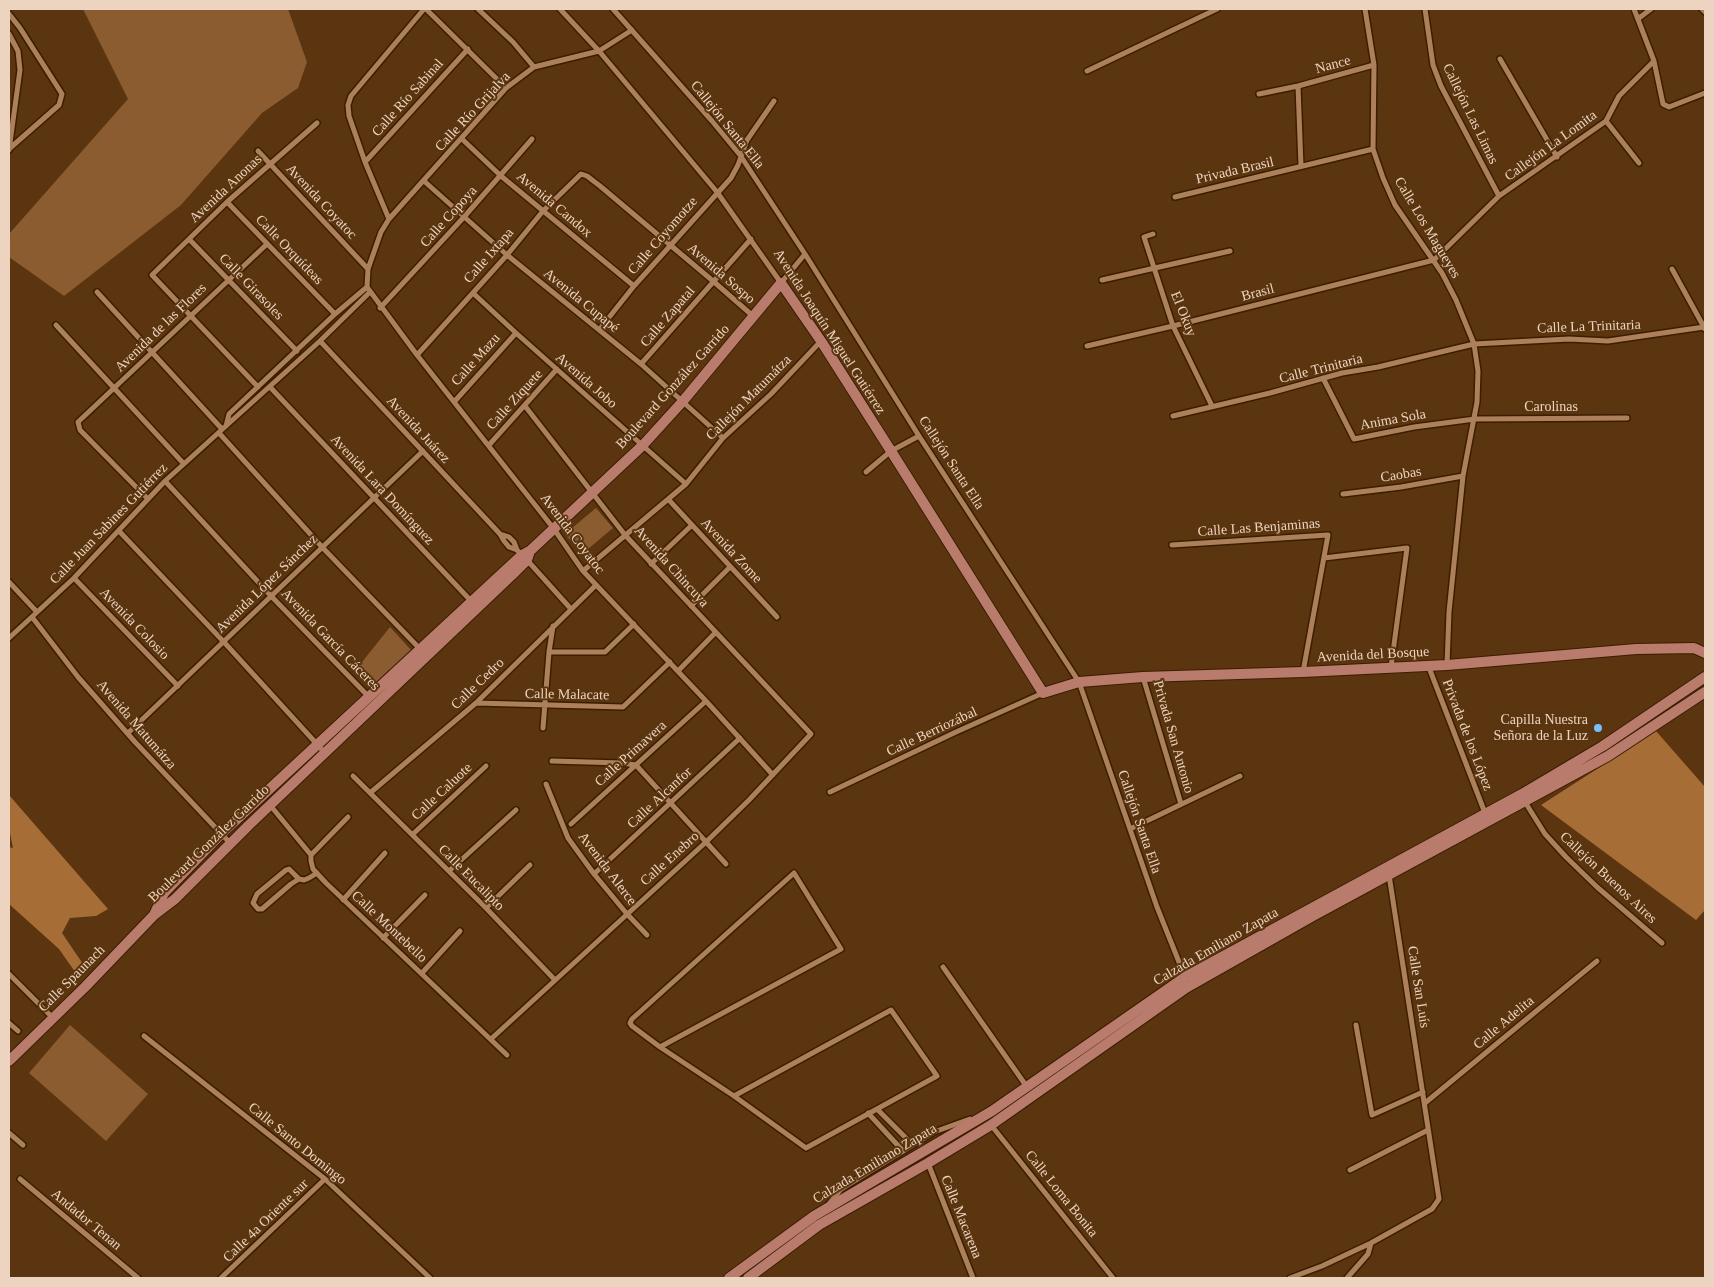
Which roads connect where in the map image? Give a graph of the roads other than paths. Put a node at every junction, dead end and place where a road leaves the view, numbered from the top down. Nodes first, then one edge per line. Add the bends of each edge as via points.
1 (425, 9) edge
2 (478, 9) edge
3 (560, 9) edge
4 (613, 9) edge
5 (1217, 9) edge
6 (1366, 9) edge
7 (1425, 9) edge
8 (1634, 9) edge
9 (1651, 9) edge
10 (1702, 9) edge
11 (1705, 12) edge
12 (9, 14) edge
13 (1639, 18) junction
14 (20, 28) junction
15 (632, 30) junction
16 (10, 35) edge
17 (468, 49) junction
18 (599, 51) junction
19 (1500, 59) dead end
20 (1654, 61) junction
21 (1374, 65) junction
22 (534, 67) junction
23 (1087, 70) dead end
24 (1298, 86) junction
25 (506, 88) junction
26 (1705, 93) edge
27 (1259, 94) dead end
28 (774, 101) dead end
29 (1606, 121) junction
30 (317, 123) dead end
31 (462, 139) junction
32 (532, 139) dead end
33 (1373, 149) junction
34 (9, 150) edge
35 (258, 151) dead end
36 (740, 155) junction
37 (1557, 157) junction
38 (365, 162) junction
39 (269, 163) junction
40 (1639, 163) dead end
41 (1301, 166) junction
42 (581, 174) joint
43 (501, 176) junction
44 (424, 181) junction
45 (717, 192) junction
46 (1499, 196) junction
47 (1175, 197) dead end
48 (227, 202) junction
49 (543, 211) junction
50 (464, 217) junction
51 (390, 219) junction
52 (1153, 234) dead end
53 (189, 239) junction
54 (751, 239) junction
55 (267, 244) junction
56 (671, 245) junction
57 (1230, 251) dead end
58 (805, 254) junction
59 (507, 255) junction
60 (1434, 260) junction
61 (1153, 267) junction
62 (368, 269) junction
63 (1672, 269) dead end
64 (228, 280) junction
65 (1102, 280) dead end
66 (714, 281) junction
67 (781, 283) junction
68 (634, 286) junction
69 (368, 290) junction
70 (98, 292) dead end
71 (473, 293) junction
72 (380, 308) junction
73 (335, 314) junction
74 (190, 315) junction
75 (753, 316) junction
76 (56, 325) dead end
77 (1173, 326) junction
78 (1705, 328) edge
79 (599, 330) junction
80 (516, 333) junction
81 (320, 341) junction
82 (821, 341) junction
83 (1474, 344) junction
84 (1087, 346) dead end
85 (297, 351) junction
86 (151, 352) junction
87 (417, 355) junction
88 (641, 364) junction
89 (557, 369) junction
90 (1323, 378) junction
91 (258, 387) junction
92 (270, 387) junction
93 (115, 388) junction
94 (683, 401) junction
95 (454, 402) junction
96 (524, 406) junction
97 (1212, 406) junction
98 (1174, 416) dead end
99 (1475, 418) junction
100 (1627, 418) dead end
101 (222, 429) junction
102 (919, 436) junction
103 (723, 438) junction
104 (489, 445) junction
105 (643, 445) junction
106 (423, 451) junction
107 (891, 451) junction
108 (184, 464) junction
109 (866, 472) dead end
110 (1462, 476) junction
111 (165, 481) junction
112 (686, 484) junction
113 (592, 492) junction
114 (1343, 494) dead end
115 (374, 498) junction
116 (148, 499) junction
117 (668, 499) junction
118 (692, 525) junction
119 (554, 528) junction
120 (118, 531) junction
121 (625, 535) junction
122 (1172, 545) dead end
123 (322, 547) junction
124 (524, 554) junction
125 (1324, 558) junction
126 (651, 564) junction
127 (730, 567) junction
128 (583, 571) junction
129 (74, 578) junction
130 (9, 582) edge
131 (596, 585) junction
132 (272, 597) junction
133 (475, 605) junction
134 (690, 606) junction
135 (571, 609) junction
136 (37, 612) junction
137 (32, 616) junction
138 (777, 617) dead end
139 (634, 624) junction
140 (553, 625) junction
141 (715, 633) junction
142 (9, 638) edge
143 (223, 641) junction
144 (424, 652) junction
145 (549, 652) junction
146 (1705, 653) edge
147 (670, 662) junction
148 (1428, 665) junction
149 (1447, 665) junction
150 (1391, 667) junction
151 (678, 671) junction
152 (1302, 672) junction
153 (1143, 676) junction
154 (1705, 677) edge
155 (1079, 682) junction
156 (178, 686) junction
157 (1705, 692) edge
158 (1043, 694) junction
159 (373, 700) junction
160 (706, 701) junction
161 (476, 703) junction
162 (544, 706) junction
163 (543, 728) dead end
164 (128, 733) junction
165 (811, 734) joint
166 (740, 738) junction
167 (317, 745) junction
168 (325, 753) junction
169 (552, 761) dead end
170 (636, 765) junction
171 (486, 766) dead end
172 (353, 776) dead end
173 (773, 776) junction
174 (1240, 776) dead end
175 (546, 784) dead end
176 (830, 792) dead end
177 (370, 793) junction
178 (1526, 802) junction
179 (671, 803) junction
180 (1181, 804) junction
181 (270, 805) junction
182 (516, 810) dead end
183 (1485, 813) junction
184 (348, 816) dead end
185 (571, 824) dead end
186 (1130, 829) junction
187 (222, 833) junction
188 (412, 834) junction
189 (706, 842) junction
190 (230, 844) junction
191 (385, 853) dead end
192 (311, 855) junction
193 (1405, 862) junction
194 (726, 864) dead end
195 (530, 865) dead end
196 (449, 871) junction
197 (317, 873) junction
198 (594, 874) junction
199 (1388, 875) junction
200 (299, 879) junction
201 (425, 895) dead end
202 (343, 900) junction
203 (486, 908) junction
204 (626, 914) junction
205 (154, 915) junction
206 (460, 931) dead end
207 (647, 935) dead end
208 (383, 938) junction
209 (1662, 943) dead end
210 (1597, 961) dead end
211 (1218, 963) junction
212 (943, 967) dead end
213 (422, 973) junction
214 (9, 974) edge
215 (1185, 977) junction
216 (555, 980) junction
217 (53, 1018) junction
218 (9, 1023) edge
219 (1356, 1026) dead end
220 (18, 1031) dead end
221 (144, 1036) dead end
222 (491, 1039) junction
223 (660, 1047) junction
224 (507, 1055) dead end
225 (9, 1061) edge
226 (1027, 1087) junction
227 (1423, 1092) junction
228 (734, 1096) junction
229 (1425, 1103) junction
230 (877, 1109) junction
231 (992, 1111) junction
232 (868, 1114) junction
233 (991, 1125) junction
234 (1428, 1130) junction
235 (9, 1133) edge
236 (23, 1145) dead end
237 (912, 1145) junction
238 (903, 1151) junction
239 (928, 1164) junction
240 (1350, 1170) dead end
241 (325, 1179) junction
242 (20, 1180) dead end
243 (824, 1210) junction
244 (1371, 1244) junction
245 (138, 1278) edge
246 (221, 1278) edge
247 (430, 1278) edge
248 (729, 1278) edge
249 (748, 1278) edge
250 (973, 1278) edge
251 (1113, 1278) edge
252 (1290, 1278) edge
253 (1347, 1278) edge

1 - 17 street
1 - 38 street via 351,96 349,116
2 - 22 street
3 - 18 street, Avenida Joaquín Miguel Gutiérrez
4 - 15 street, Callejón Santa Ella
5 - 23 street
6 - 21 street, Calle Los Magueyes
7 - 46 street, Callejón Las Limas via 1433,65 1441,86
8 - 13 street
9 - 13 street
10 - 11 street
12 - 14 street
13 - 20 street
14 - 16 street
14 - 34 street via 62,94 62,100 60,106
15 - 18 street, Calle Río Grijalva
15 - 36 street, Callejón Santa Ella
16 - 34 street via 18,51 20,70
17 - 25 street
17 - 38 street, Calle Río Sabinal
18 - 22 street, Calle Río Grijalva
18 - 45 street, Avenida Joaquín Miguel Gutiérrez
19 - 37 street
20 - 26 street via 1663,104 1669,107
20 - 29 street, Callejón La Lomita via 1619,96
21 - 24 street, Nance
21 - 33 street, Calle Los Magueyes
22 - 25 street, Calle Río Grijalva
24 - 27 street, Nance
24 - 41 street
25 - 31 street, Calle Río Grijalva
28 - 36 street, Calle Coyomotze
29 - 37 street, Callejón La Lomita
29 - 40 street
30 - 39 street, Avenida Anonas
31 - 43 street, Avenida Candox
31 - 44 street, Calle Río Grijalva
32 - 43 street, Calle Copoya
33 - 41 street, Privada Brasil
33 - 60 street, Calle Los Magueyes via 1396,204
35 - 39 street, Avenida Coyatoc
36 - 45 street, Calle Coyomotze via 731,178
36 - 58 street, Callejón Santa Ella
37 - 46 street, Callejón La Lomita
38 - 51 street
39 - 48 street, Avenida Anonas
39 - 62 street, Avenida Coyatoc
41 - 47 street, Privada Brasil
42 - 49 street, Calle Ixtapa
42 - 56 street, Avenida Sospo
43 - 49 street, Avenida Candox
43 - 50 street, Calle Copoya
44 - 50 street, Avenida Cupapé
44 - 51 street, Calle Río Grijalva
45 - 54 street, Avenida Joaquín Miguel Gutiérrez
45 - 56 street, Calle Coyomotze
46 - 60 street, Callejón La Lomita
48 - 53 street, Avenida Anonas
48 - 55 street, Calle Orquídeas
49 - 59 street, Calle Ixtapa
49 - 68 street, Avenida Candox
50 - 59 street, Avenida Cupapé
50 - 72 street, Calle Copoya
51 - 62 street, Calle Río Grijalva via 381,232
52 - 61 street, El Okuy via 1144,237
53 - 64 street, Calle Girasoles
53 - 74 street, Avenida Anonas via 152,275
54 - 66 street, Calle Zapatal
54 - 67 street, Avenida Joaquín Miguel Gutiérrez
55 - 64 street, Avenida de las Flores
55 - 73 street, Calle Orquídeas
56 - 66 street, Avenida Sospo
56 - 68 street, Calle Coyomotze
57 - 61 street
58 - 67 street, Boulevard González Garrido
58 - 102 street, Callejón Santa Ella
59 - 71 street, Calle Ixtapa
59 - 79 street, Avenida Cupapé
60 - 77 street, Brasil
60 - 83 street, Calle Los Magueyes via 1456,300
61 - 65 street
61 - 77 street, El Okuy
62 - 69 street
63 - 78 street
64 - 74 street, Avenida de las Flores
64 - 85 street, Calle Girasoles
66 - 75 street, Avenida Sospo
66 - 88 street, Calle Zapatal
67 - 75 street, Boulevard González Garrido
67 - 82 street, Avenida Joaquín Miguel Gutiérrez
68 - 79 street, Calle Coyomotze
69 - 72 street, Avenida Coyatoc
69 - 73 street, Calle Juan Sabines Gutiérrez
69 - 81 street, Calle Juan Sabines Gutiérrez
70 - 86 street
71 - 80 street, Avenida Jobo
71 - 87 street, Calle Ixtapa
72 - 87 street, Avenida Coyatoc
73 - 85 street, Calle Juan Sabines Gutiérrez
74 - 86 street, Avenida de las Flores
74 - 91 street
75 - 94 street, Boulevard González Garrido
76 - 93 street
77 - 84 street, Brasil
77 - 97 street, El Okuy
78 - 83 street, Calle La Trinitaria via 1608,341 1569,339
79 - 88 street, Avenida Cupapé
80 - 89 street, Avenida Jobo
80 - 95 street, Calle Mazu
81 - 92 street, Calle Juan Sabines Gutiérrez
81 - 106 street, Avenida Juárez
82 - 103 street, Callejón Matumátza
82 - 107 street, Avenida Joaquín Miguel Gutiérrez
83 - 90 street, Calle Trinitaria
83 - 99 street, Calle Los Magueyes via 1479,387
85 - 91 street, Calle Juan Sabines Gutiérrez
86 - 93 street, Avenida de las Flores
86 - 101 street
87 - 95 street, Avenida Coyatoc
88 - 94 street, Avenida Cupapé
89 - 96 street, Calle Ziquete
89 - 105 street, Avenida Jobo
90 - 97 street, Calle Trinitaria
90 - 99 street, Anima Sola via 1354,439
91 - 101 street, Calle Juan Sabines Gutiérrez via 229,414
92 - 101 street, Calle Juan Sabines Gutiérrez
92 - 115 street, Avenida Lara Domínguez
93 - 108 street
93 - 116 street, Avenida de las Flores via 78,422 80,430
94 - 103 street, Avenida Cupapé
94 - 105 street, Boulevard González Garrido
95 - 104 street, Avenida Coyatoc
96 - 104 street, Calle Ziquete
96 - 113 street, Avenida Chincuya
97 - 98 street, Calle Trinitaria
99 - 100 street, Carolinas
99 - 110 street, Calle Los Magueyes
101 - 108 street, Calle Juan Sabines Gutiérrez
101 - 123 street
102 - 107 street
102 - 155 street, Callejón Santa Ella
103 - 112 street, Callejón Matumátza
104 - 119 street, Avenida Coyatoc
105 - 112 street, Avenida Jobo
105 - 113 street, Boulevard González Garrido
106 - 115 street, Avenida López Sánchez
106 - 124 street, Avenida Juárez via 500,534 509,537
107 - 109 street
107 - 158 street, Avenida Joaquín Miguel Gutiérrez
108 - 111 street, Calle Juan Sabines Gutiérrez
110 - 114 street, Caobas
110 - 149 street, Calle Los Magueyes
111 - 116 street, Calle Juan Sabines Gutiérrez
111 - 132 street, Avenida García Cáceres
112 - 117 street, Callejón Matumátza
113 - 119 street, Boulevard González Garrido
113 - 121 street, Avenida Chincuya
115 - 123 street, Avenida López Sánchez
115 - 133 street, Avenida Lara Domínguez
116 - 120 street, Calle Juan Sabines Gutiérrez
117 - 118 street, Avenida Zome
117 - 121 street, Callejón Matumátza
118 - 126 street
118 - 127 street, Avenida Zome
119 - 124 street, Boulevard González Garrido
119 - 128 street, Avenida Coyatoc
120 - 129 street, Calle Juan Sabines Gutiérrez
120 - 143 street
121 - 126 street, Avenida Chincuya
121 - 128 street, Callejón Matumátza
122 - 125 street, Calle Las Benjaminas via 1328,535
123 - 132 street, Avenida López Sánchez
123 - 144 street
124 - 133 street, Boulevard González Garrido
124 - 135 street
125 - 150 street via 1407,548
125 - 152 street, Calle Las Benjaminas
126 - 134 street, Avenida Chincuya
127 - 134 street
127 - 138 street, Avenida Zome
128 - 131 street, Avenida Coyatoc
129 - 136 street, Calle Juan Sabines Gutiérrez
129 - 156 street, Avenida Colosio
130 - 136 street
131 - 135 street, Calle Cedro
131 - 139 street, Avenida Coyatoc
132 - 143 street, Avenida López Sánchez
132 - 159 street, Avenida García Cáceres
133 - 144 street, Boulevard González Garrido
134 - 141 street, Avenida Chincuya
135 - 140 street, Calle Cedro
136 - 137 street, Calle Juan Sabines Gutiérrez
137 - 142 street, Calle Juan Sabines Gutiérrez
137 - 164 street, Avenida Matumátza via 78,677
139 - 145 street via 605,652
139 - 147 street, Avenida Coyatoc
140 - 145 street
140 - 161 street, Calle Cedro
141 - 151 street
141 - 165 street, Avenida Chincuya
143 - 156 street, Avenida López Sánchez
143 - 167 street
144 - 159 street, Boulevard González Garrido
145 - 162 street
146 - 149 street, Avenida del Bosque via 1694,648 1636,649
147 - 151 street, Avenida Coyatoc
147 - 162 street, Calle Malacate via 623,707
148 - 149 street, Avenida del Bosque
148 - 150 street, Avenida del Bosque
148 - 183 street, Privada de los López
150 - 152 street, Avenida del Bosque
151 - 160 street, Avenida Coyatoc
152 - 153 street, Avenida del Bosque
153 - 155 street, Avenida del Bosque
153 - 180 street, Privada San Antonio
154 - 183 street, Calzada Emiliano Zapata via 1602,746
155 - 158 street, Avenida del Bosque
155 - 186 street, Callejón Santa Ella
156 - 164 street, Avenida López Sánchez
157 - 178 street, Calzada Emiliano Zapata via 1608,756
158 - 176 street, Calle Berriozábal
159 - 167 street, Boulevard González Garrido
159 - 168 street, Boulevard González Garrido
160 - 166 street, Avenida Coyatoc
160 - 170 street, Calle Primavera
161 - 162 street, Calle Malacate
161 - 177 street, Calle Cedro
162 - 163 street
164 - 187 street, Avenida Matumátza
165 - 173 street, Calle Enebro
166 - 173 street, Avenida Coyatoc
166 - 179 street, Calle Alcanfor
167 - 168 street
167 - 187 street, Boulevard González Garrido
168 - 181 street, Boulevard González Garrido
169 - 170 street
170 - 179 street
170 - 185 street, Calle Primavera
171 - 188 street, Calle Caluote
172 - 177 street, Calle Eucalipto
173 - 189 street, Calle Enebro
174 - 180 street
175 - 198 street, Avenida Alerce via 568,838
177 - 188 street, Calle Eucalipto
178 - 193 street, Calzada Emiliano Zapata
178 - 209 street, Callejón Buenos Aires via 1545,834 1566,856
179 - 189 street
179 - 198 street, Calle Alcanfor
180 - 186 street
181 - 190 street, Boulevard González Garrido
181 - 192 street, Calle Montebello
182 - 196 street
183 - 193 street, Calzada Emiliano Zapata
184 - 192 street
186 - 215 street, Callejón Santa Ella
187 - 190 street, Avenida Matumátza
187 - 205 street, Boulevard González Garrido via 164,893
188 - 196 street, Calle Eucalipto
189 - 194 street
189 - 204 street, Calle Enebro
190 - 205 street, Boulevard González Garrido via 175,899
191 - 202 street
192 - 197 street, Calle Montebello via 313,869
193 - 199 street, Calzada Emiliano Zapata
193 - 211 street, Calzada Emiliano Zapata
195 - 203 street
196 - 203 street, Calle Eucalipto
197 - 200 street via 304,880
197 - 202 street, Calle Montebello
198 - 204 street, Avenida Alerce
199 - 211 street, Calzada Emiliano Zapata
199 - 227 street, Calle San Luís
200 - 200 street via 266,906 258,909 253,904 257,894 286,870 289,869
201 - 208 street
202 - 208 street, Calle Montebello
203 - 216 street, Calle Eucalipto
204 - 207 street, Avenida Alerce
204 - 216 street, Calle Enebro
205 - 217 street, Calle Spaunach
206 - 213 street
208 - 213 street, Calle Montebello
210 - 229 street, Calle Adelita
211 - 215 street, Calzada Emiliano Zapata
211 - 233 street, Calzada Emiliano Zapata
212 - 226 street
213 - 222 street, Calle Montebello
214 - 217 street
215 - 226 street, Calzada Emiliano Zapata
216 - 222 street, Calle Enebro
217 - 225 street, Calle Spaunach
218 - 220 street
219 - 227 street via 1372,1115
221 - 241 street, Calle Santo Domingo
222 - 224 street, Calle Montebello
223 - 223 street via 632,1026 632,1019 794,873 841,950
223 - 228 street
226 - 231 street, Calzada Emiliano Zapata
227 - 229 street, Calle San Luís
228 - 230 street via 891,1010 937,1076
228 - 232 street via 806,1148
229 - 234 street, Calle San Luís
230 - 232 street
230 - 237 street
231 - 237 street via 934,1132
231 - 243 street, Calzada Emiliano Zapata
232 - 238 street
233 - 239 street, Calzada Emiliano Zapata
233 - 251 street, Calle Loma Bonita
234 - 240 street
234 - 244 street, Calle San Luís via 1439,1199 1432,1209
235 - 236 street
237 - 238 street
238 - 243 street via 841,1189
239 - 249 street, Calzada Emiliano Zapata via 819,1226
239 - 250 street, Calle Macarena
241 - 246 street, Calle 4a Oriente sur
241 - 247 street, Calle Santo Domingo
242 - 245 street, Andador Tenan
243 - 248 street, Calzada Emiliano Zapata
244 - 252 street, Calle San Luís
244 - 253 street via 1368,1254

